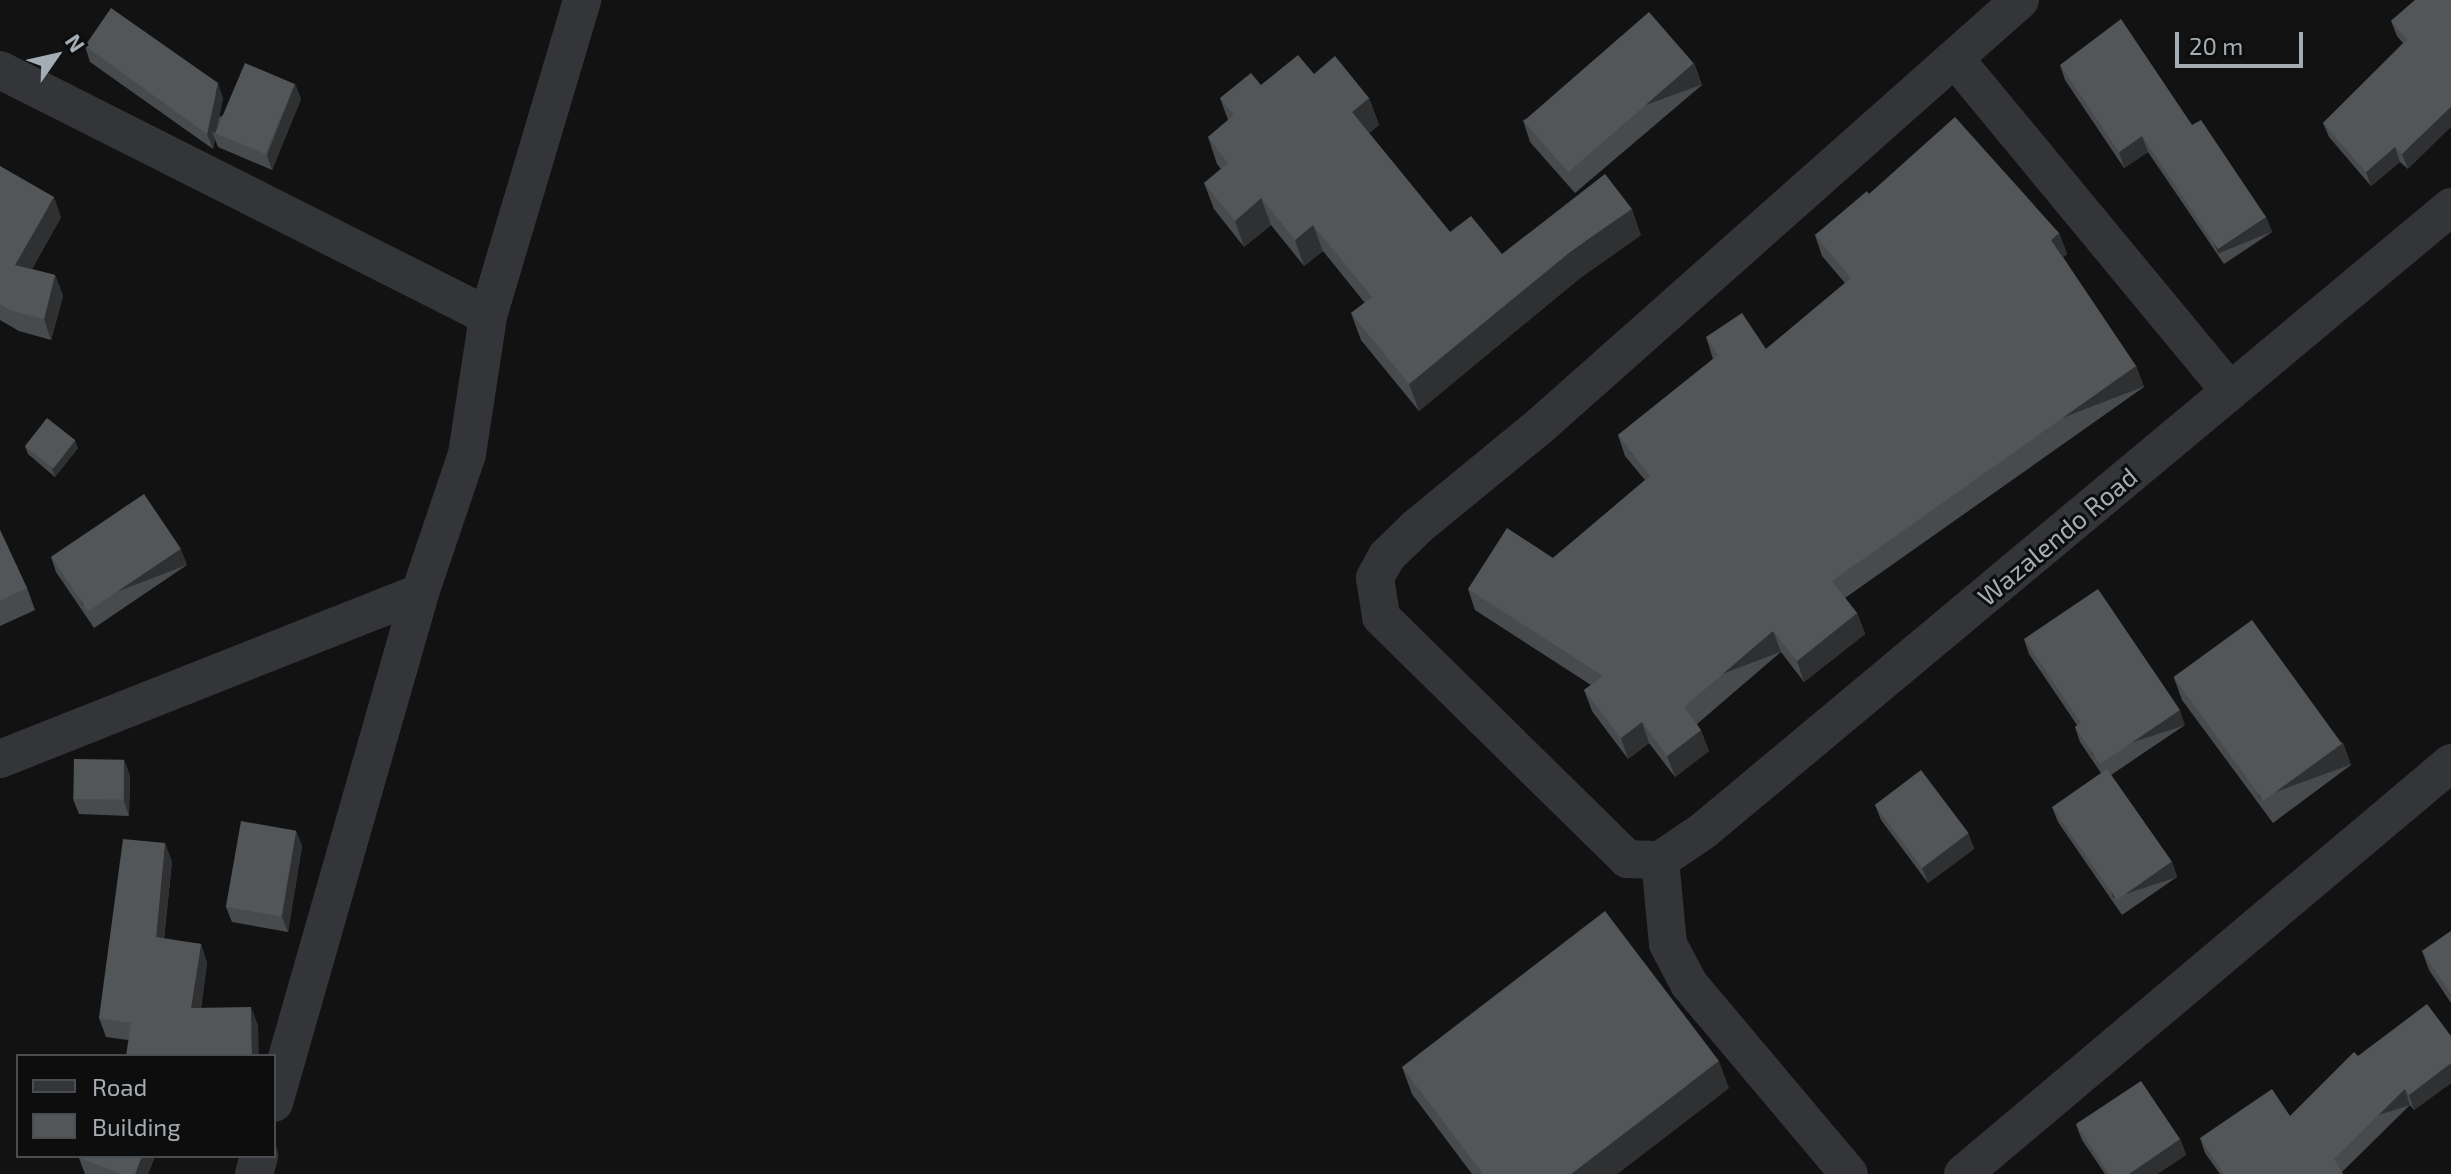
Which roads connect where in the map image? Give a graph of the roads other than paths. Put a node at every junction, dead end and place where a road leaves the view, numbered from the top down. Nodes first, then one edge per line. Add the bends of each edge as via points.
1 (582, 0) edge
2 (2020, 0) edge
3 (1956, 60) junction
4 (0, 70) edge
5 (2451, 207) edge
6 (488, 316) junction
7 (2230, 391) junction
8 (420, 593) junction
9 (0, 759) edge
10 (2451, 763) edge
11 (1660, 860) junction
12 (276, 1096) edge
13 (1849, 1174) edge
14 (1963, 1174) edge

1 - 6 street
2 - 3 street
3 - 7 street
3 - 11 street via 1541,425 1417,527 1387,556 1375,578 1381,617 1441,680 1627,859
4 - 6 street
5 - 7 street, Wazalendo Road
6 - 8 street via 467,454
7 - 11 street, Wazalendo Road via 1703,831
8 - 9 street
8 - 12 street
10 - 14 street
11 - 13 street via 1668,944 1689,984

